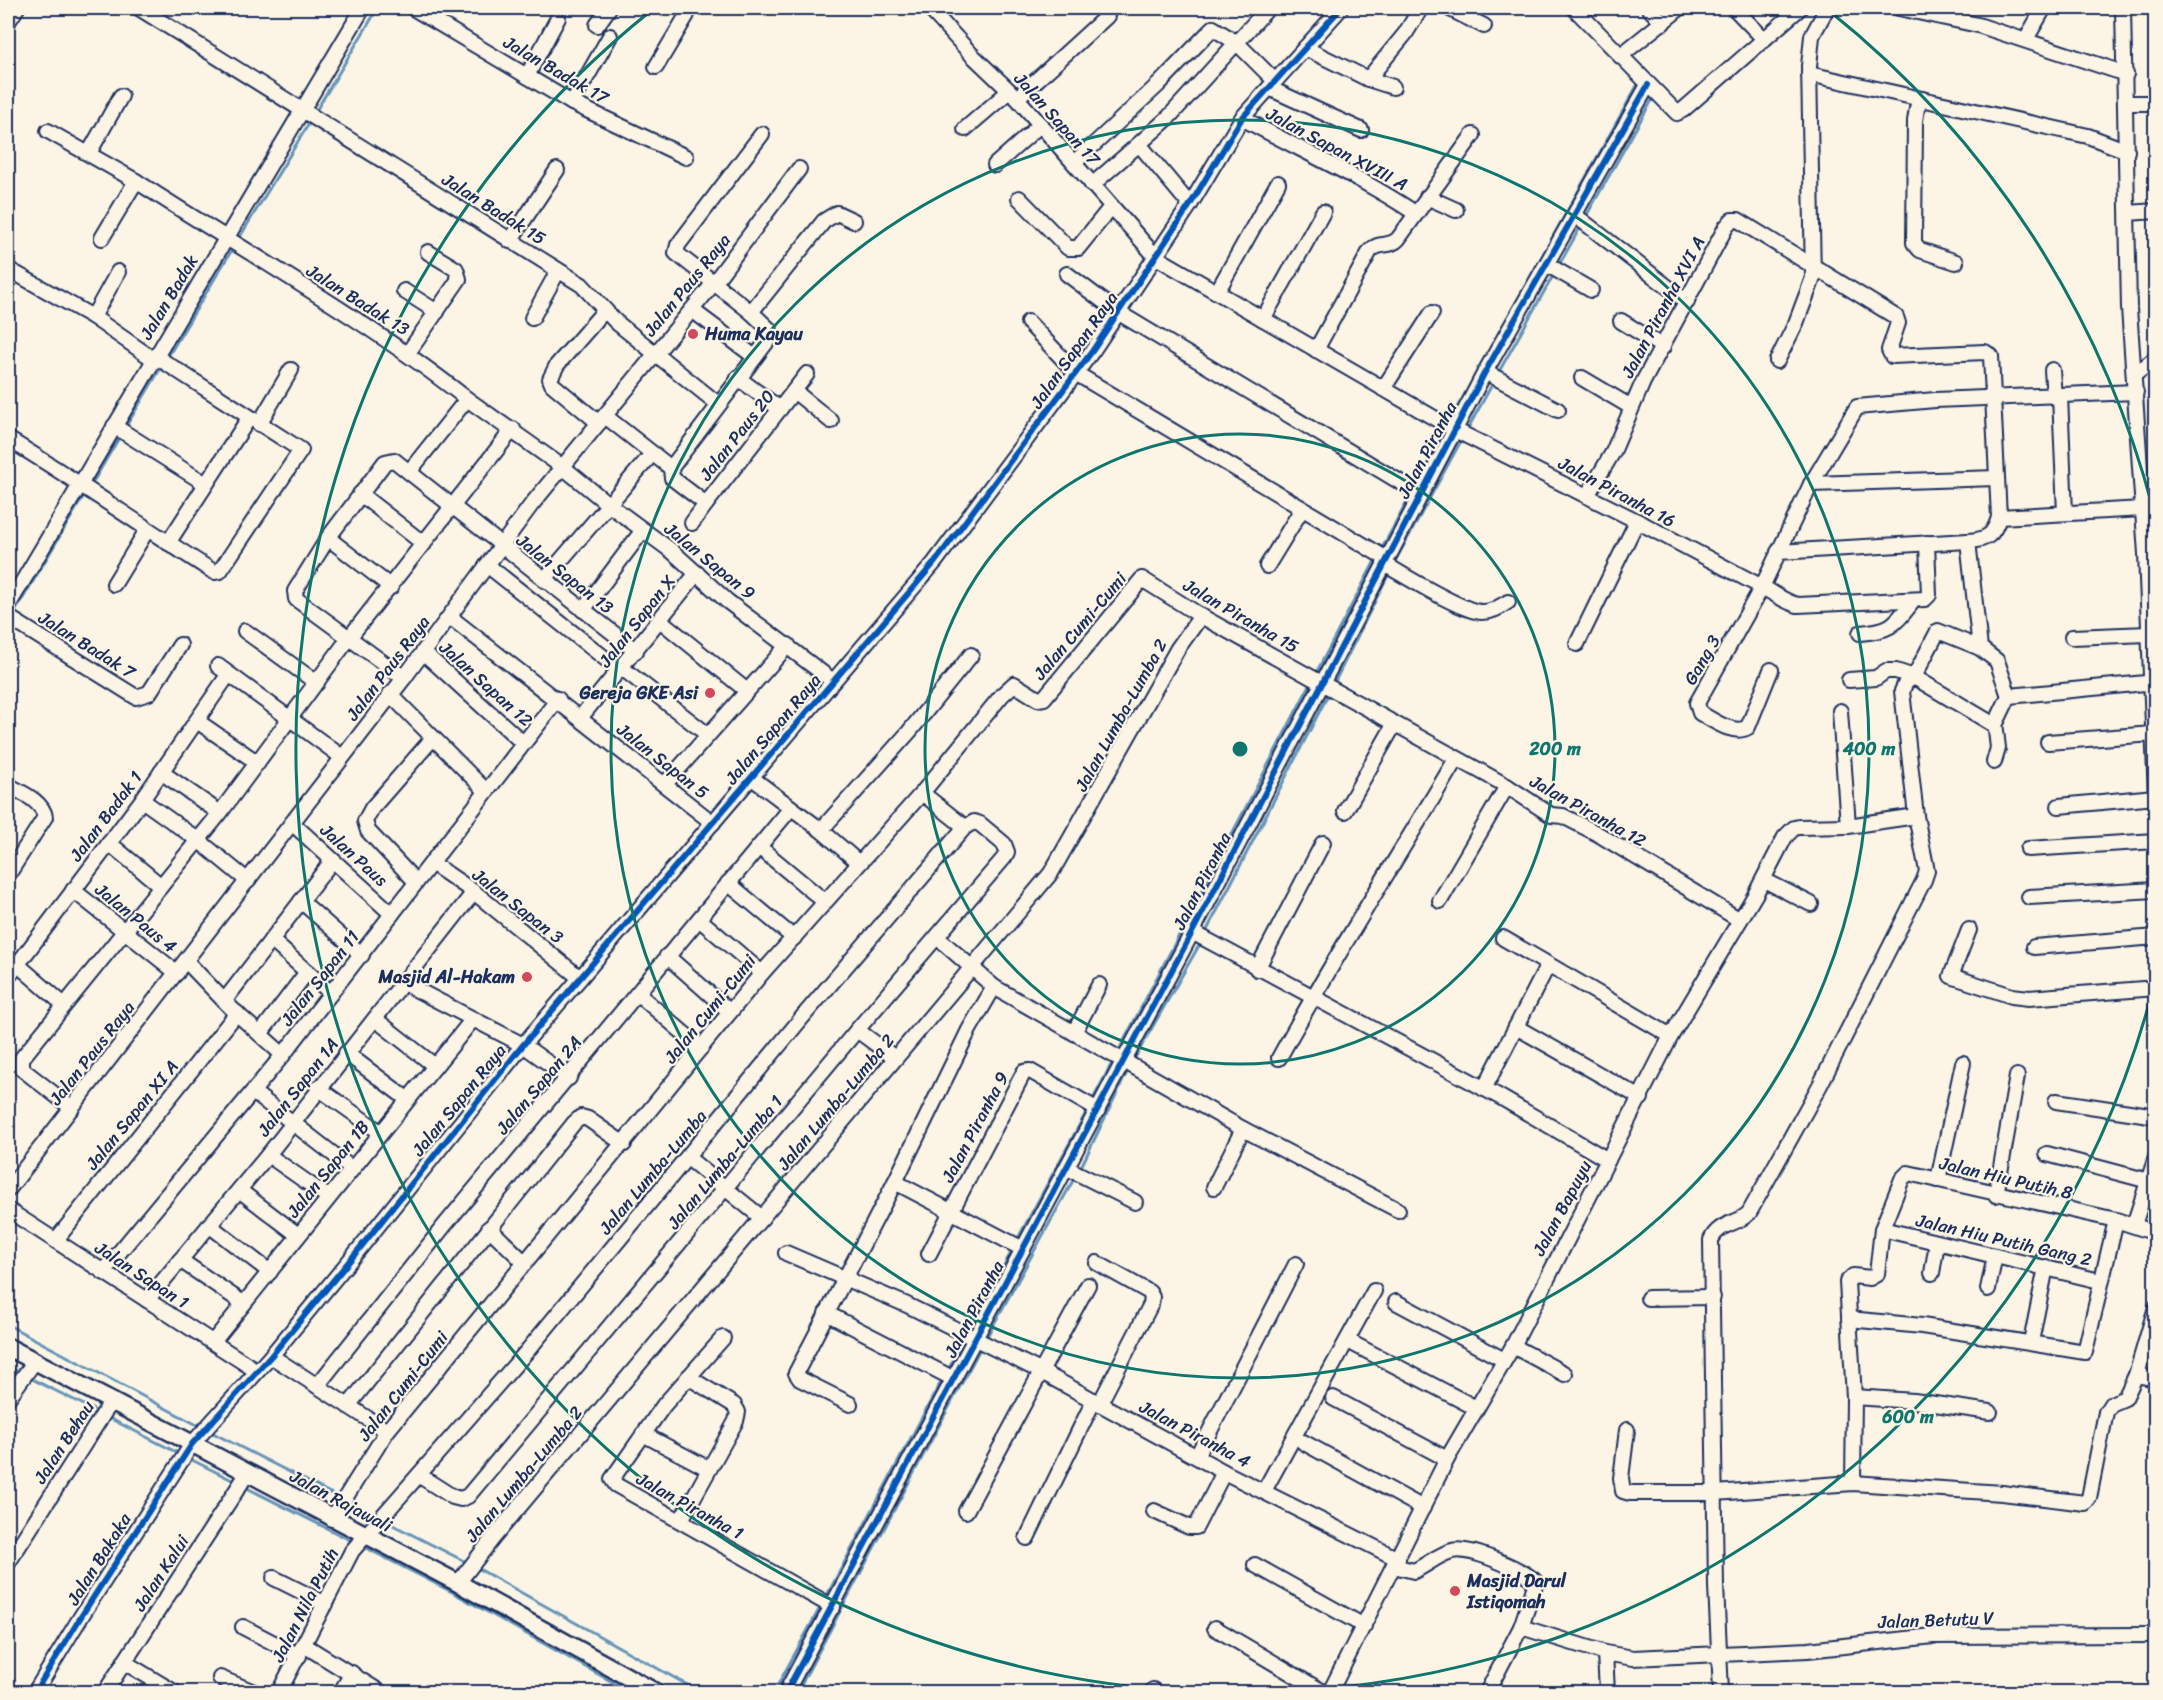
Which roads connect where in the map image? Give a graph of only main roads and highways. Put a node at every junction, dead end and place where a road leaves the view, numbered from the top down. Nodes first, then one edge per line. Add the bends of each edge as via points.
1 (8, 1347) edge
2 (654, 1692) edge

1 - 2 main road, Jalan Rajawali via 458,1583

